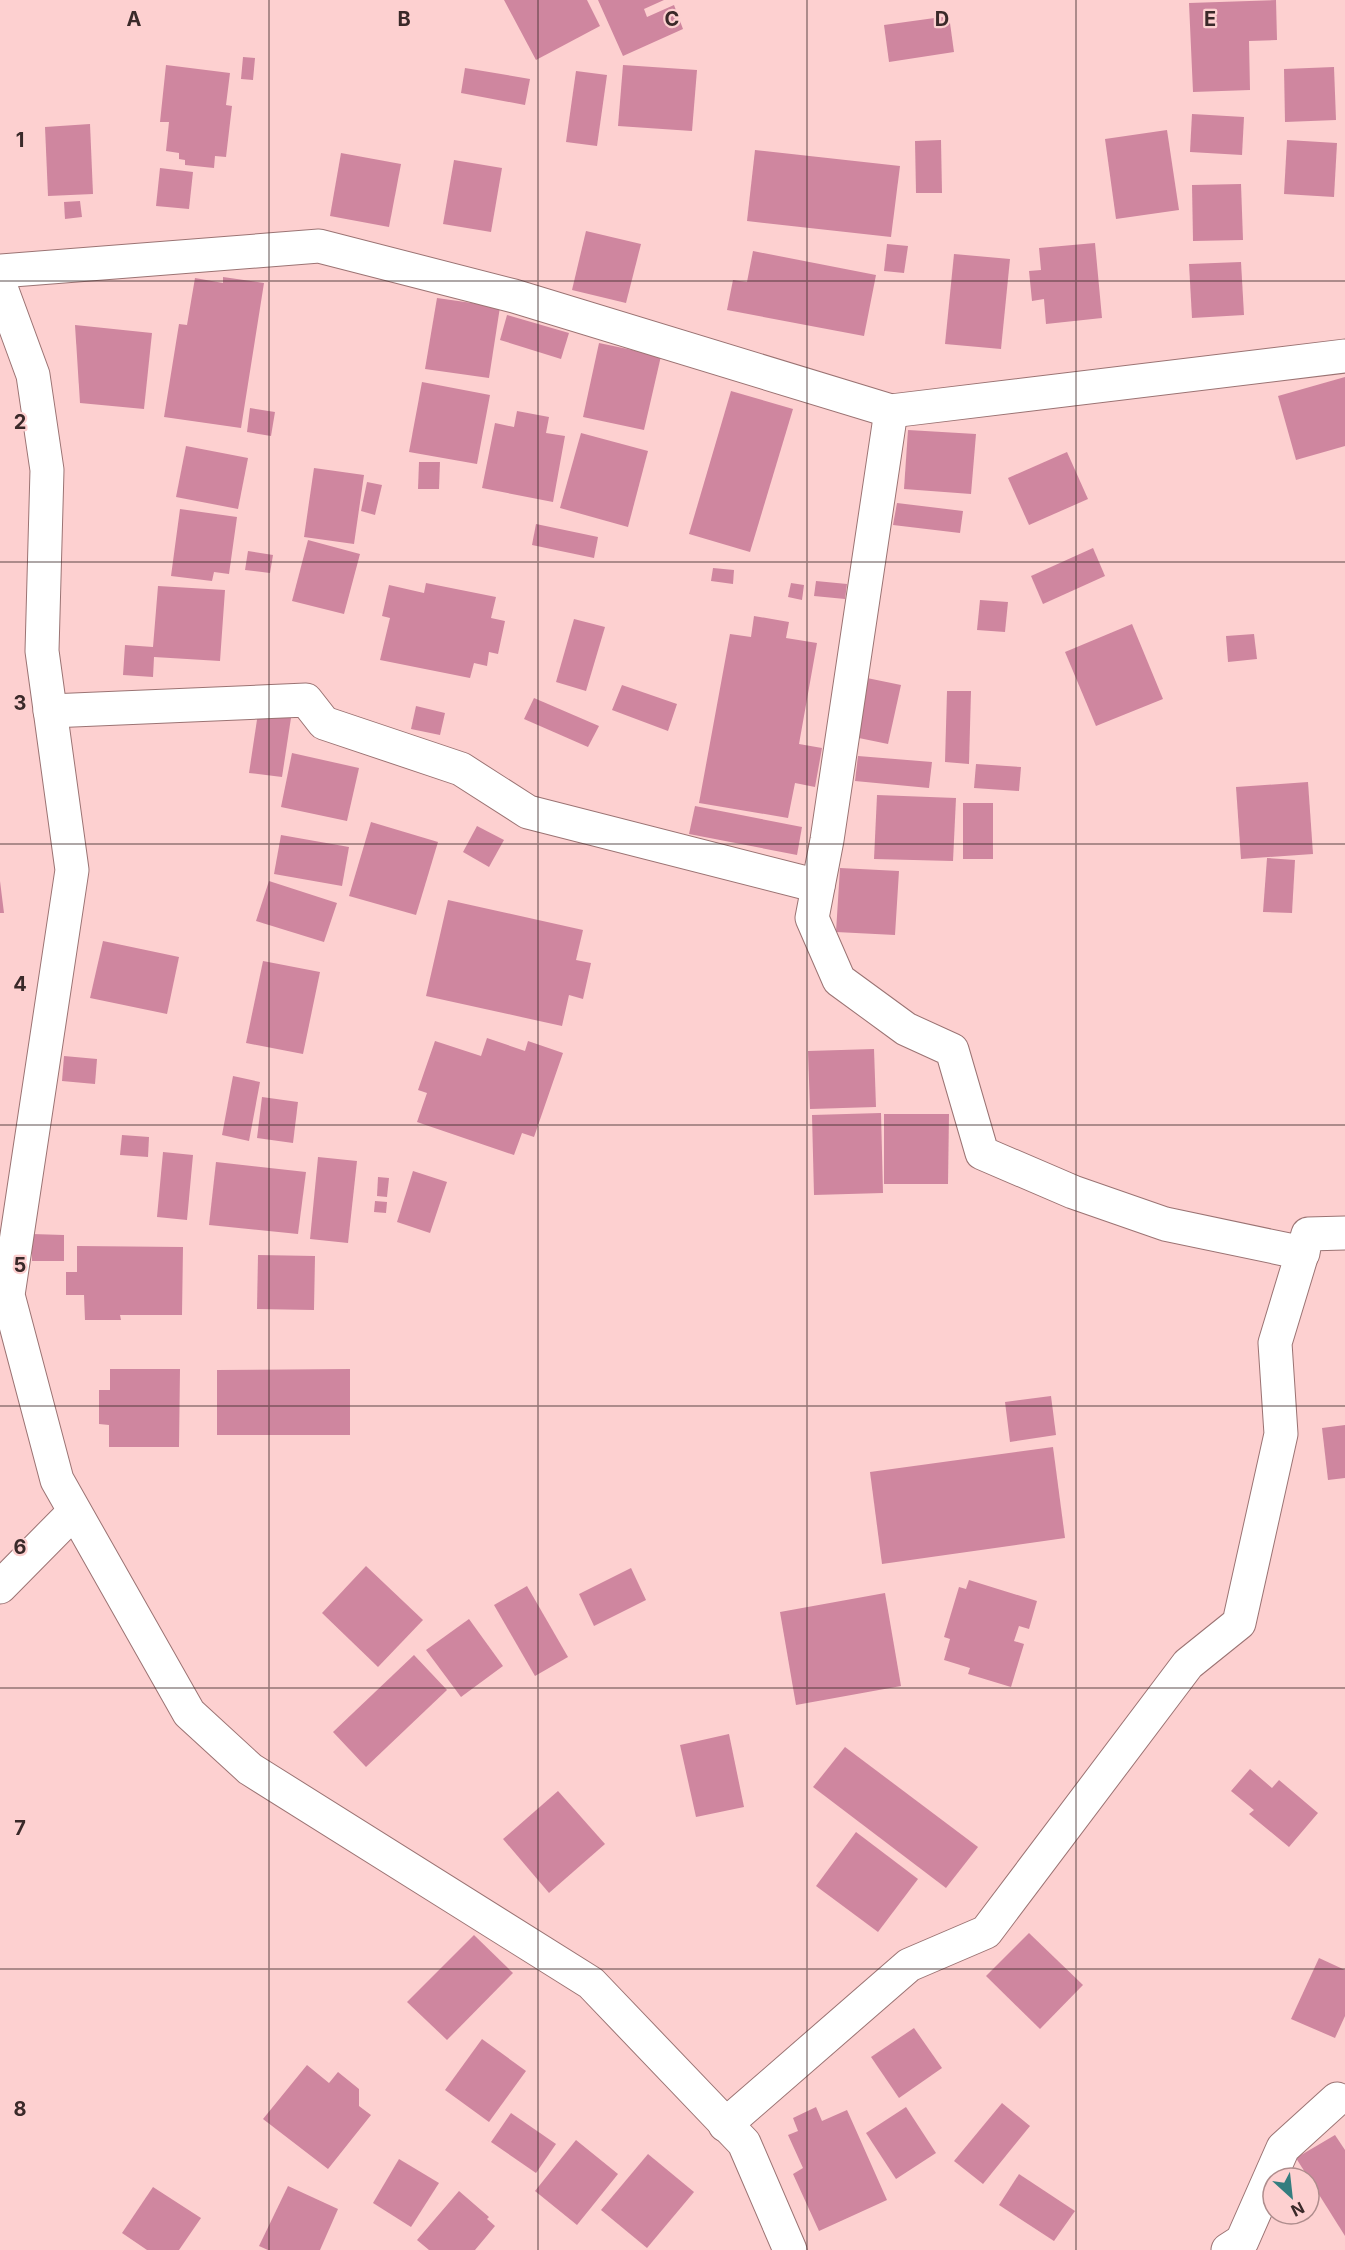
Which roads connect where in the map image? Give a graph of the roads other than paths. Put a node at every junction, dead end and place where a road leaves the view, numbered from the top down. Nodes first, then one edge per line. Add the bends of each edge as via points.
1 (0, 271) edge
2 (0, 285) edge
3 (1345, 356) edge
4 (891, 411) junction
5 (50, 711) junction
6 (818, 886) junction
7 (1345, 1233) edge
8 (1303, 1253) junction
9 (74, 1512) junction
10 (0, 1587) edge
11 (1337, 2099) dead end
12 (725, 2125) junction
13 (790, 2250) edge
14 (1228, 2250) edge

1 - 4 street via 319,246 514,296
2 - 5 street via 33,375 47,470 42,651
3 - 4 street
4 - 6 street
5 - 6 street via 306,700 324,723 461,769 528,812
5 - 9 street via 72,870 8,1295 57,1480
6 - 8 street via 812,918 839,980 906,1029 952,1050 982,1153 1073,1192 1165,1224
7 - 8 street via 1308,1234
8 - 12 street via 1275,1342 1281,1434 1239,1623 1188,1664 986,1932 909,1965
9 - 10 street
9 - 12 street via 189,1713 250,1769 591,1983
11 - 14 street via 1283,2148 1242,2241
12 - 13 street via 744,2143

